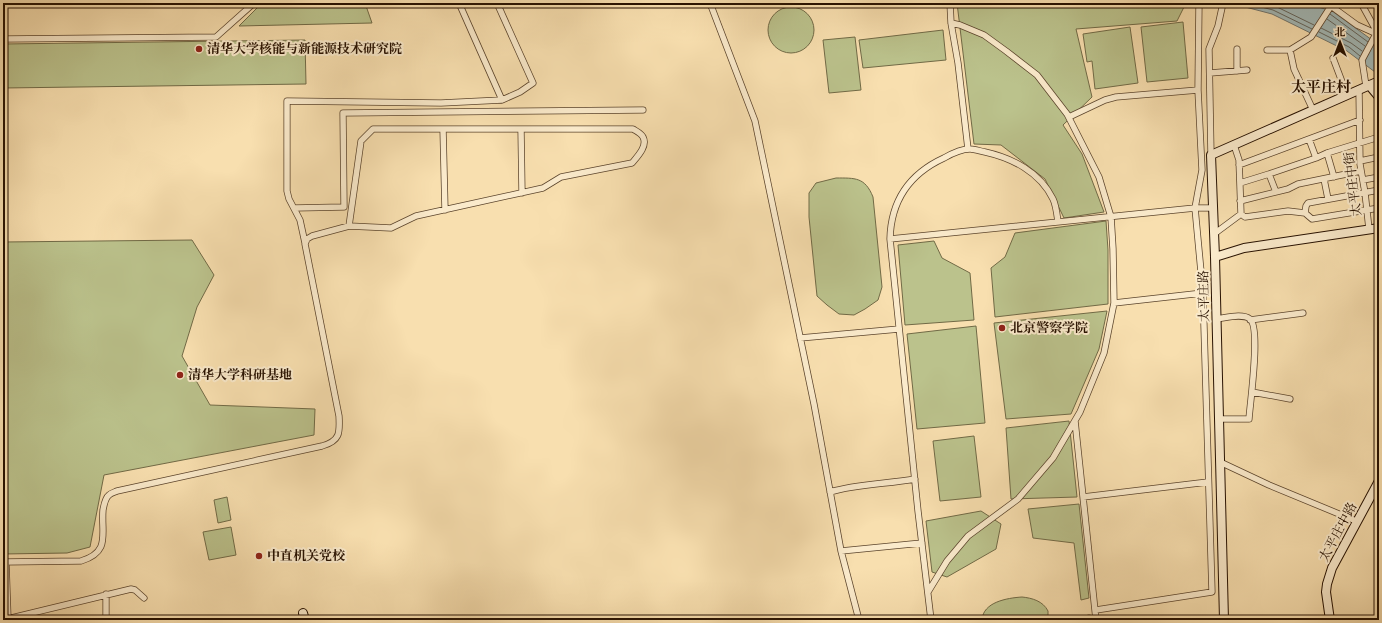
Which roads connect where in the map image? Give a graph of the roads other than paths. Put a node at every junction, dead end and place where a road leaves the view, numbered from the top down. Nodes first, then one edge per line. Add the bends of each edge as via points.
1 (254, 3) edge
2 (459, 3) edge
3 (497, 3) edge
4 (710, 3) edge
5 (950, 3) edge
6 (1198, 3) edge
7 (1223, 3) edge
8 (1319, 3) edge
9 (1361, 3) edge
10 (1331, 7) edge
11 (951, 23) junction
12 (1376, 35) junction
13 (3, 39) edge
14 (1237, 49) dead end
15 (1267, 50) dead end
16 (1290, 50) junction
17 (1333, 58) dead end
18 (1247, 70) dead end
19 (1237, 71) junction
20 (1210, 73) junction
21 (1371, 85) edge
22 (1198, 90) junction
23 (1347, 95) junction
24 (1379, 97) edge
25 (502, 100) junction
26 (643, 110) dead end
27 (1313, 110) junction
28 (1069, 117) junction
29 (1360, 120) junction
30 (444, 129) junction
31 (521, 129) junction
32 (1379, 137) edge
33 (1309, 139) junction
34 (1360, 143) junction
35 (1234, 145) junction
36 (968, 149) junction
37 (1327, 153) junction
38 (1211, 154) junction
39 (1379, 157) edge
40 (1316, 158) junction
41 (1360, 161) junction
42 (1239, 165) junction
43 (1361, 171) junction
44 (1269, 174) junction
45 (1334, 177) junction
46 (1379, 177) edge
47 (1324, 179) junction
48 (1363, 180) junction
49 (1240, 183) junction
50 (1379, 190) edge
51 (1276, 192) junction
52 (522, 193) junction
53 (1365, 193) junction
54 (1328, 199) junction
55 (1240, 201) junction
56 (294, 208) junction
57 (1195, 208) junction
58 (1213, 208) junction
59 (1379, 208) edge
60 (445, 210) junction
61 (1367, 210) junction
62 (1305, 212) junction
63 (1241, 214) junction
64 (1111, 217) junction
65 (1058, 222) junction
66 (349, 226) junction
67 (1379, 228) edge
68 (1369, 229) junction
69 (1214, 234) junction
70 (890, 239) junction
71 (306, 244) junction
72 (1215, 257) junction
73 (1203, 293) junction
74 (1114, 303) junction
75 (1303, 313) dead end
76 (1216, 318) junction
77 (1250, 320) junction
78 (899, 329) junction
79 (800, 338) junction
80 (1252, 392) junction
81 (1290, 399) dead end
82 (1219, 419) junction
83 (1075, 421) junction
84 (1220, 462) junction
85 (915, 479) junction
86 (1379, 481) edge
87 (1208, 482) junction
88 (830, 492) junction
89 (1082, 497) junction
90 (1356, 521) junction
91 (922, 543) junction
92 (841, 551) junction
93 (5, 562) edge
94 (928, 592) junction
95 (106, 594) junction
96 (144, 598) dead end
97 (1096, 610) junction
98 (5, 619) edge
99 (106, 620) edge
100 (859, 620) edge
101 (931, 620) edge
102 (1096, 620) edge
103 (1224, 620) edge
104 (1330, 620) edge

1 - 13 street via 216,37
2 - 25 street
3 - 25 street via 533,83
4 - 79 street via 756,121
5 - 11 street
6 - 22 street
7 - 20 street via 1209,49
8 - 10 street
9 - 12 street via 1377,32
10 - 12 street
10 - 16 street via 1312,37
11 - 28 street via 984,35 1037,75
11 - 36 street
12 - 21 street, 太平庄中街 via 1362,60
14 - 19 street
15 - 16 street
16 - 27 street via 1294,68
17 - 23 street
18 - 19 street
19 - 20 street
20 - 38 street
21 - 23 street
21 - 24 street
21 - 29 street, 太平庄中街
22 - 28 street via 1116,97
22 - 57 street via 1202,170
23 - 27 street
25 - 56 street via 442,103 288,101 287,191 288,199
26 - 56 street via 343,112 344,208
27 - 35 street
28 - 64 street via 1099,177
29 - 33 street
29 - 34 street, 太平庄中街
30 - 31 street
30 - 60 street
30 - 66 street via 373,129 361,141
31 - 52 street
31 - 52 street via 633,129 643,136 644,141 642,149 632,163 561,177 543,188
32 - 34 street
33 - 40 street
33 - 42 street
34 - 37 street
34 - 41 street, 太平庄中街
35 - 38 street
35 - 42 street via 1240,160
36 - 65 street via 1002,156 1020,165 1040,180 1054,200
36 - 70 street via 949,155 924,168 903,190 890,226
37 - 40 street
37 - 45 street
38 - 58 street, 太平庄路
39 - 41 street
40 - 44 street
41 - 43 street, 太平庄中街
42 - 49 street
43 - 45 street
43 - 48 street, 太平庄中街
44 - 49 street
44 - 51 street
45 - 47 street
46 - 48 street
47 - 51 street
47 - 54 street
48 - 53 street, 太平庄中街
49 - 55 street
50 - 53 street
51 - 55 street
52 - 60 street
53 - 54 street
53 - 61 street, 太平庄中街
54 - 62 street via 1308,203
55 - 63 street
56 - 71 street
57 - 58 street
57 - 64 street
57 - 73 street
58 - 69 street, 太平庄路
59 - 61 street
60 - 66 street via 416,216 391,228
61 - 62 street via 1312,219
61 - 68 street, 太平庄中街
62 - 63 street via 1288,211 1245,217
63 - 69 street
64 - 65 street
64 - 74 street
65 - 70 street
66 - 71 street via 312,236 307,239
67 - 68 street
68 - 72 street via 1244,248
69 - 72 street, 太平庄路
70 - 78 street
71 - 93 street via 339,416 340,429 335,441 117,491 108,495 104,505 102,543 99,551 91,558 81,561
72 - 76 street, 太平庄路
73 - 74 street
73 - 87 street
74 - 83 street via 1104,353
75 - 77 street
76 - 77 street via 1243,316
76 - 82 street, 太平庄路
77 - 80 street via 1254,326 1255,341
78 - 79 street
78 - 85 street
79 - 88 street
80 - 81 street
80 - 82 street via 1249,419
82 - 84 street, 太平庄路
83 - 89 street
83 - 94 street via 1053,458 1018,499 968,536 947,561
84 - 90 street
84 - 103 street, 太平庄路
85 - 88 street via 842,488
85 - 91 street
86 - 90 street, 太平庄中路
87 - 89 street
87 - 97 street via 1212,592
88 - 92 street
89 - 97 street
90 - 104 street, 太平庄中路 via 1329,576 1326,592
91 - 92 street
91 - 94 street
92 - 100 street
93 - 98 street
94 - 101 street
95 - 96 street via 131,589
95 - 98 street
95 - 99 street
97 - 102 street

